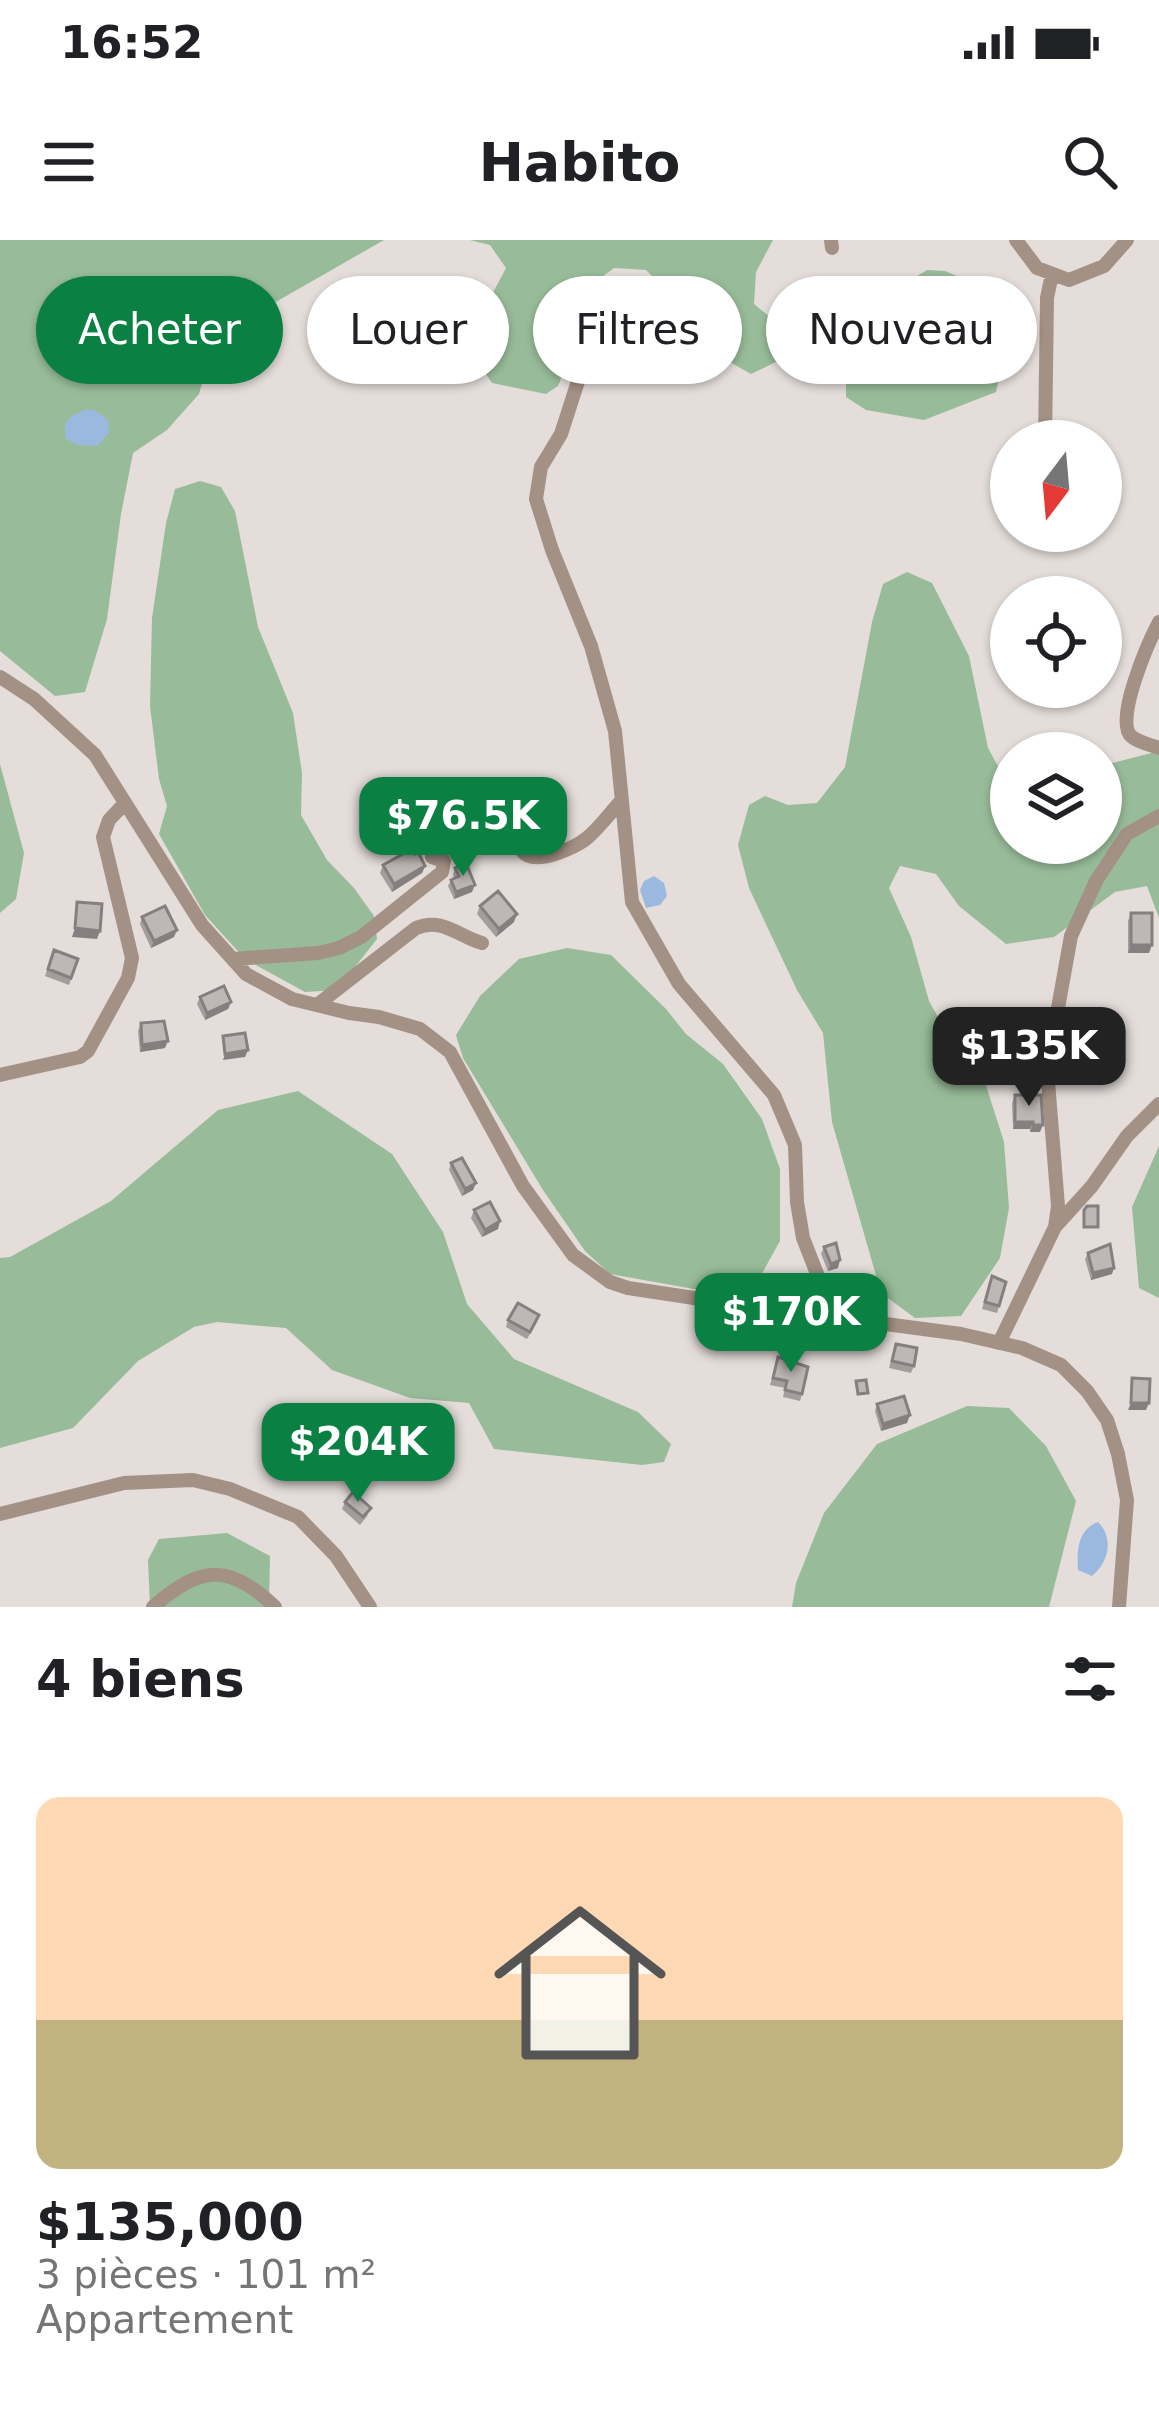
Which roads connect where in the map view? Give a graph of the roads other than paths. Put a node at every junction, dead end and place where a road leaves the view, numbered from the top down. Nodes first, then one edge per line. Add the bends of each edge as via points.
1 (1016, 240) edge
2 (1126, 240) edge
3 (1052, 274) junction
4 (576, 384) edge
5 (1045, 420) edge
6 (1159, 622) edge
7 (0, 677) edge
8 (1159, 748) edge
9 (621, 801) junction
10 (125, 803) junction
11 (1159, 816) edge
12 (520, 821) dead end
13 (432, 857) dead end
14 (482, 943) dead end
15 (233, 959) junction
16 (317, 1005) junction
17 (0, 1075) edge
18 (1159, 1104) edge
19 (1055, 1227) junction
20 (833, 1317) junction
21 (999, 1342) junction
22 (0, 1514) edge
23 (153, 1607) edge
24 (275, 1607) edge
25 (370, 1607) edge
26 (1119, 1607) edge

1 - 3 street
2 - 3 street via 1103,266 1069,280
3 - 5 street
4 - 9 street via 541,467 536,500 591,646 615,731
6 - 8 street via 1126,730
7 - 10 street via 95,755
9 - 12 street via 586,840 545,856 521,850
9 - 20 street via 632,902 679,984 774,1095 795,1144 803,1238
10 - 15 street via 202,925
10 - 17 street via 103,837 132,958 128,977 88,1051
11 - 19 street via 1127,834 1071,936 1047,1069
13 - 15 street via 444,861 442,872 362,937 319,953
14 - 16 street via 426,924
15 - 16 street via 246,974
16 - 20 street via 420,1029 450,1052 524,1186 573,1255 610,1282
18 - 19 street
19 - 21 street
20 - 21 street
21 - 26 street via 1061,1365 1107,1420 1127,1500
22 - 25 street via 124,1483 193,1480 230,1489 298,1516
23 - 24 street via 198,1575 219,1574

